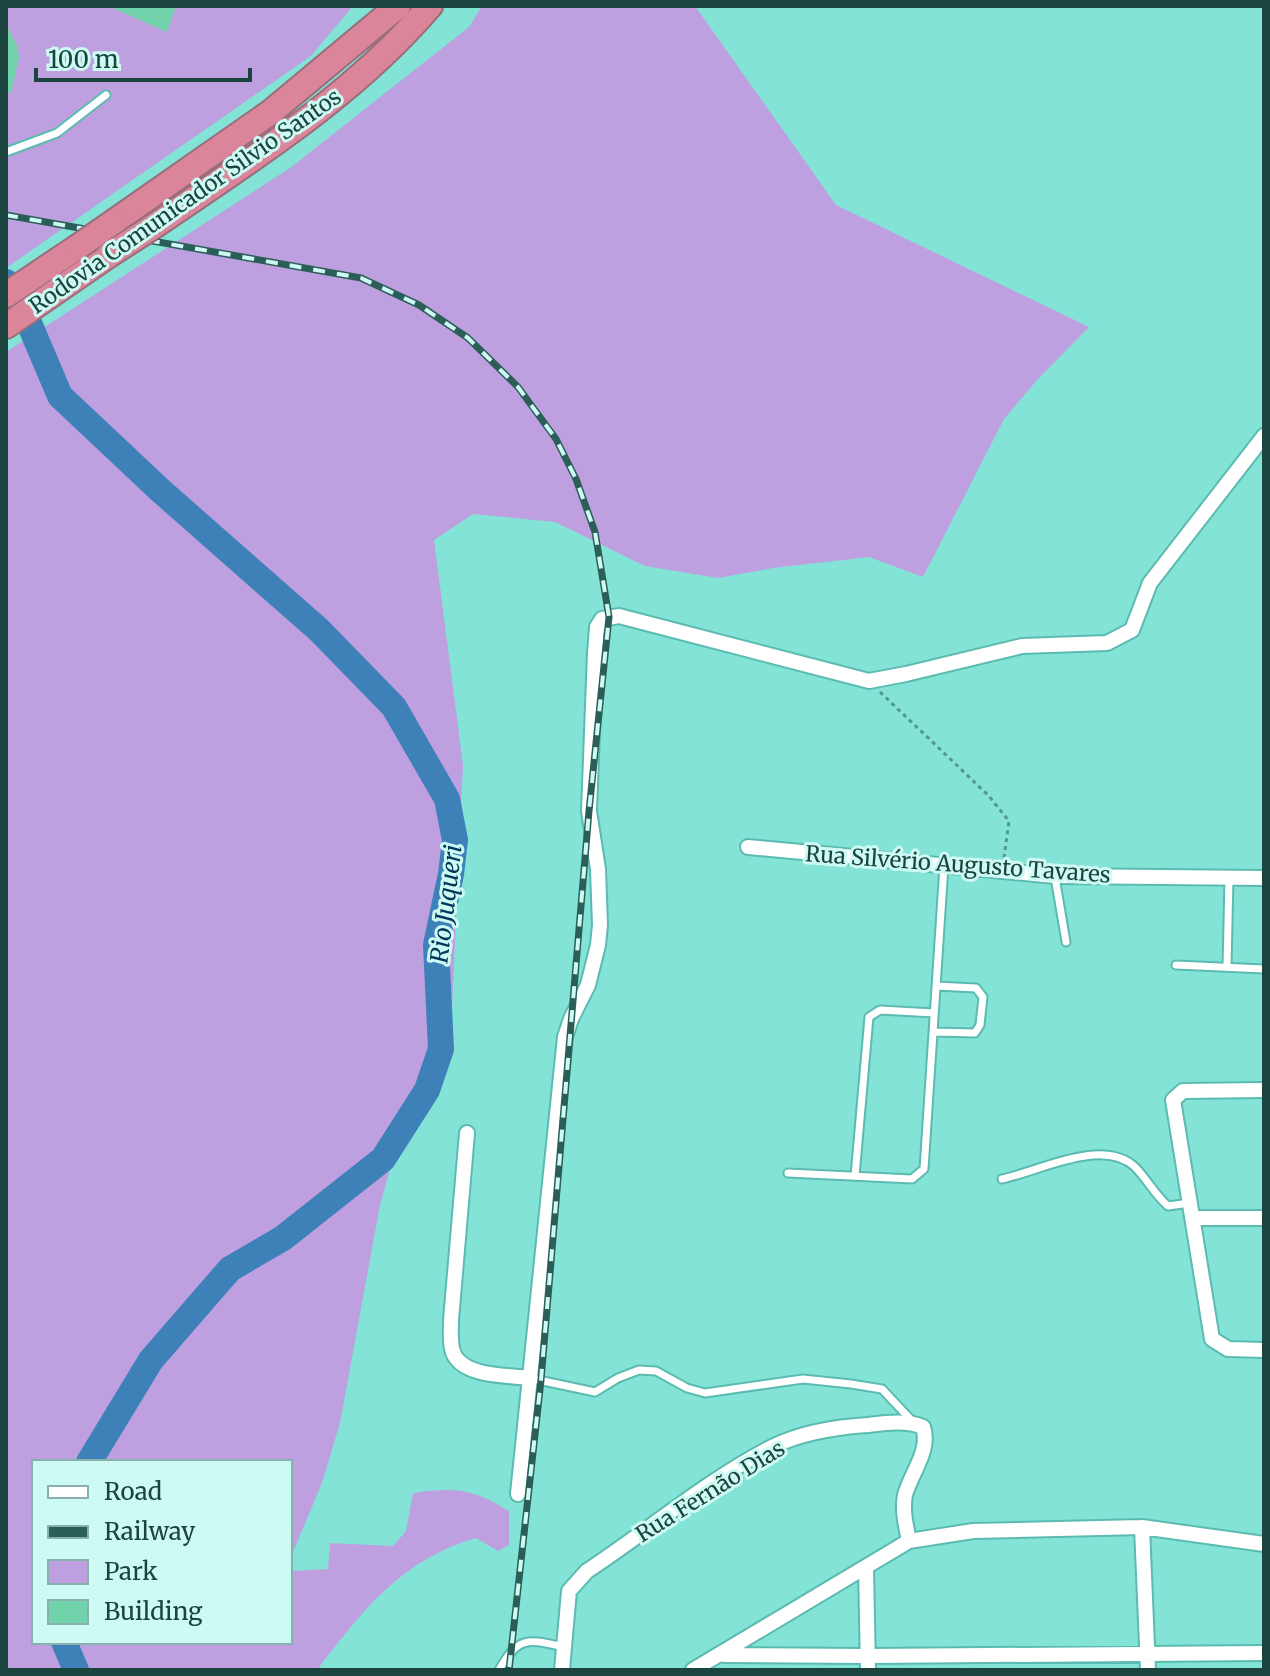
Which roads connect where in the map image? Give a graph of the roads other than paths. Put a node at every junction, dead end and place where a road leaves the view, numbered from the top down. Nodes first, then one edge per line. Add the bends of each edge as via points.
1 (398, 6) edge
2 (430, 6) edge
3 (106, 95) dead end
4 (6, 152) edge
5 (6, 295) edge
6 (6, 326) edge
7 (1264, 436) edge
8 (748, 847) dead end
9 (944, 866) junction
10 (1055, 876) junction
11 (1229, 878) junction
12 (1264, 878) edge
13 (1066, 942) dead end
14 (1176, 965) dead end
15 (1227, 967) junction
16 (1264, 969) edge
17 (936, 986) junction
18 (934, 1013) junction
19 (933, 1032) junction
20 (1264, 1090) edge
21 (467, 1133) dead end
22 (788, 1173) dead end
23 (855, 1176) junction
24 (1002, 1179) dead end
25 (1193, 1210) junction
26 (1264, 1218) edge
27 (1264, 1350) edge
28 (529, 1378) junction
29 (915, 1423) junction
30 (518, 1494) dead end
31 (1142, 1527) junction
32 (909, 1541) junction
33 (1264, 1544) edge
34 (866, 1568) junction
35 (563, 1647) junction
36 (1148, 1653) junction
37 (1264, 1653) edge
38 (721, 1655) junction
39 (868, 1663) edge
40 (499, 1670) edge
41 (562, 1670) edge
42 (693, 1670) edge
43 (1148, 1670) edge

1 - 5 highway, Rodovia Comunicador Silvio Santos, bridge via 271,112
2 - 6 highway, Rodovia Comunicador Silvio Santos, bridge via 346,88 283,138
3 - 4 lane via 57,133
7 - 28 street via 1150,583 1132,630 1107,643 1022,646 869,681 619,616 602,619 597,627 589,811 598,869 598,945 588,985 565,1037
8 - 9 street, Rua Silvério Augusto Tavares
9 - 10 street, Rua Silvério Augusto Tavares
9 - 17 lane
10 - 11 street, Rua Silvério Augusto Tavares
10 - 13 lane
11 - 12 street, Rua Silvério Augusto Tavares
11 - 15 lane
14 - 15 lane
15 - 16 lane
17 - 18 lane
17 - 19 lane via 976,988 983,997 975,1033
18 - 19 lane
18 - 23 lane via 880,1010 869,1017
19 - 23 lane via 924,1169 912,1179
20 - 25 street via 1183,1091 1173,1100
21 - 28 street via 451,1320 455,1357 469,1369
22 - 23 lane
24 - 25 lane via 1099,1154 1116,1156 1135,1167 1168,1206
25 - 26 street
25 - 27 street via 1212,1339 1228,1349
28 - 29 lane via 595,1392 639,1370 656,1371 705,1393 803,1379 851,1384 882,1389
28 - 30 street
29 - 32 street via 923,1427 925,1442 905,1498
29 - 35 street, Rua Fernão Dias via 810,1434 774,1446 726,1475 587,1571 569,1591
31 - 32 street via 973,1531
31 - 33 street
31 - 36 street
32 - 34 street
34 - 38 street
34 - 39 street
35 - 40 lane via 525,1642 511,1648
35 - 41 street
36 - 37 street
36 - 39 street
36 - 43 street
38 - 39 street
38 - 42 street

